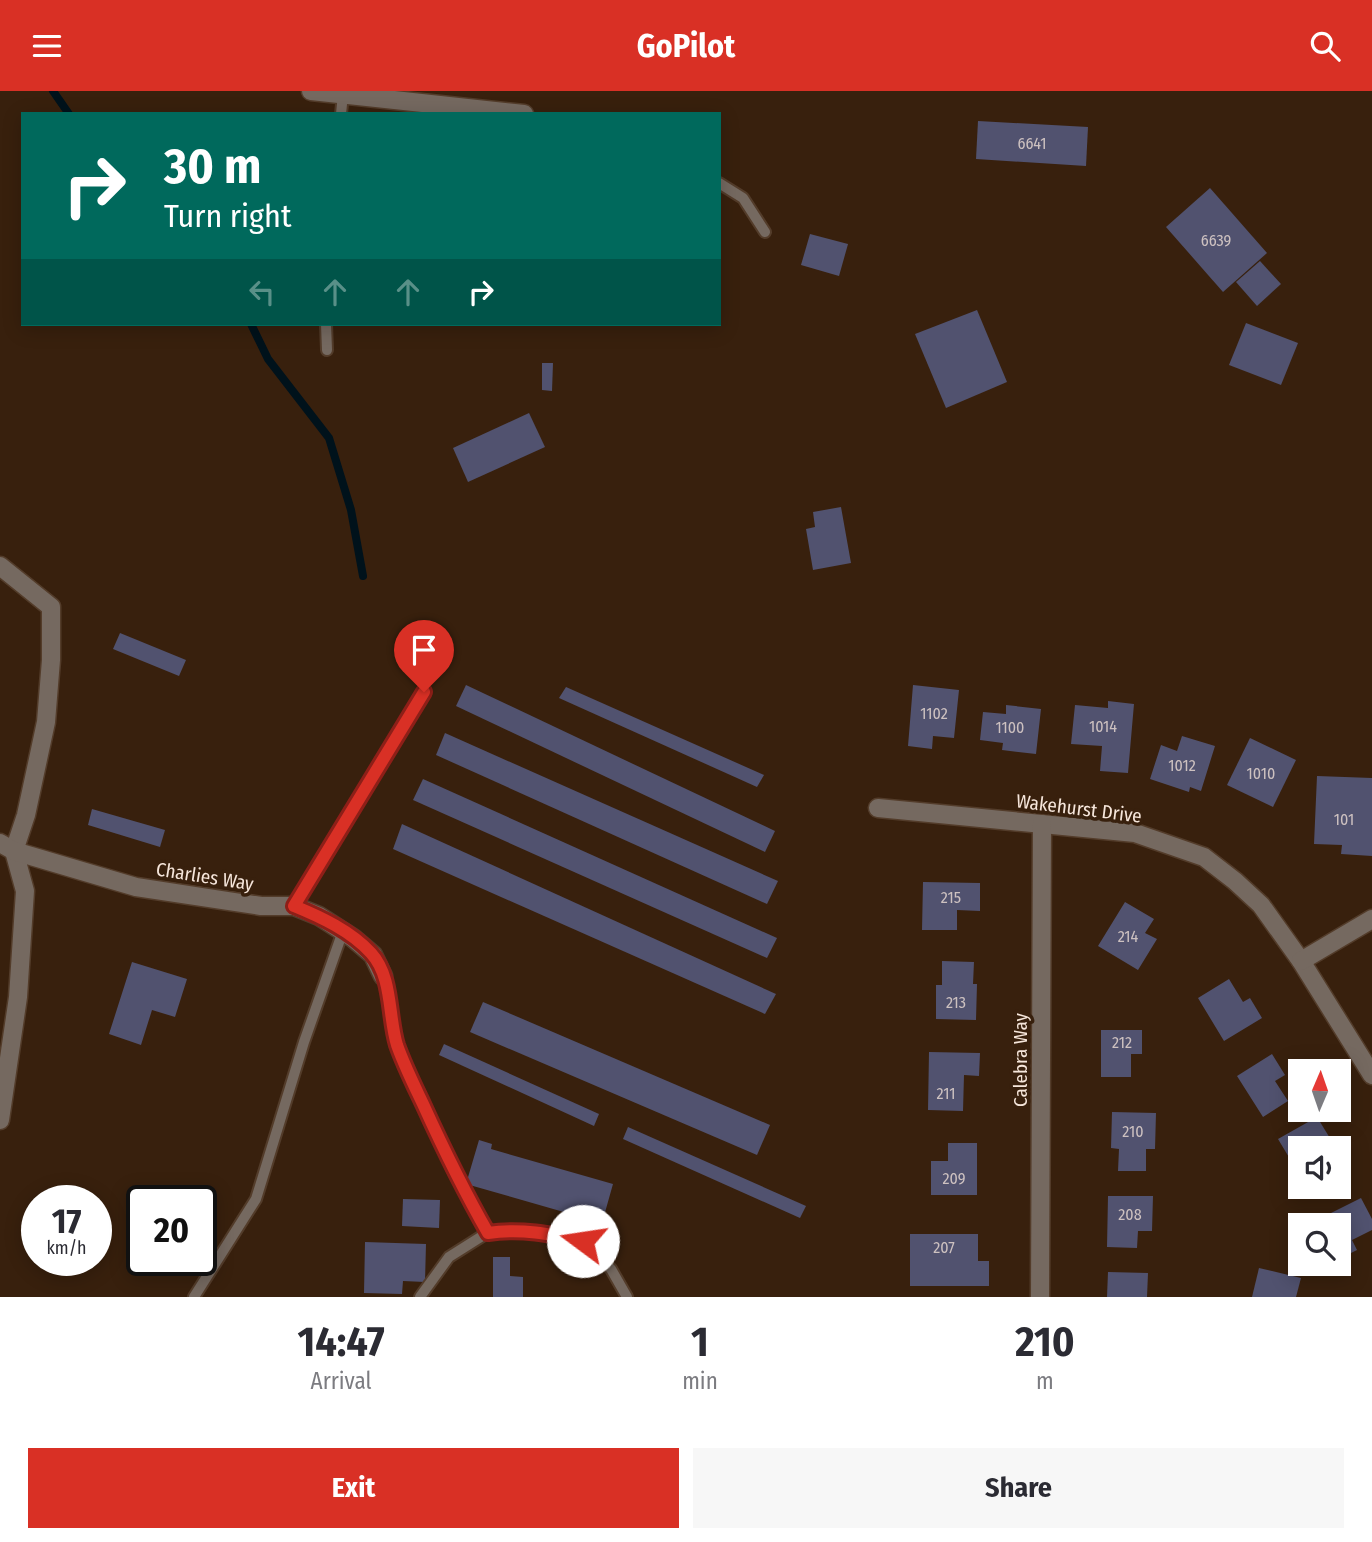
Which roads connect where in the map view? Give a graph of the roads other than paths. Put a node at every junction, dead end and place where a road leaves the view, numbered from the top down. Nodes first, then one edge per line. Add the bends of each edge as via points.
1 (311, 91) edge
2 (343, 94) junction
3 (341, 112) edge
4 (506, 112) edge
5 (721, 184) edge
6 (765, 232) dead end
7 (326, 326) edge
8 (327, 350) dead end
9 (0, 566) edge
10 (424, 692) dead end
11 (878, 808) dead end
12 (1042, 824) junction
13 (7, 847) edge
14 (294, 906) junction
15 (1372, 919) edge
16 (343, 931) junction
17 (1301, 961) junction
18 (383, 976) joint
19 (1372, 1075) edge
20 (0, 1120) edge
21 (488, 1233) junction
22 (194, 1297) edge
23 (420, 1297) edge
24 (627, 1297) edge
25 (1040, 1297) edge

1 - 2 street
2 - 3 lane
2 - 4 street
5 - 6 lane via 743,198
7 - 8 lane
9 - 13 street via 51,607 46,722 26,815
10 - 14 lane
11 - 12 street, Wakehurst Drive
12 - 17 street, Wakehurst Drive via 1135,833 1204,857 1261,905
12 - 25 street, Calebra Way
13 - 14 street, Charlies Way via 136,887 261,906
13 - 20 street via 25,891 18,997
14 - 16 street, Charlies Way
15 - 17 street
16 - 18 street, Charlies Way via 373,955
16 - 22 lane via 256,1199
17 - 19 street, Wakehurst Drive
18 - 21 lane via 397,1044 452,1169
21 - 23 lane via 449,1257
21 - 24 lane via 512,1230 583,1241 611,1269

